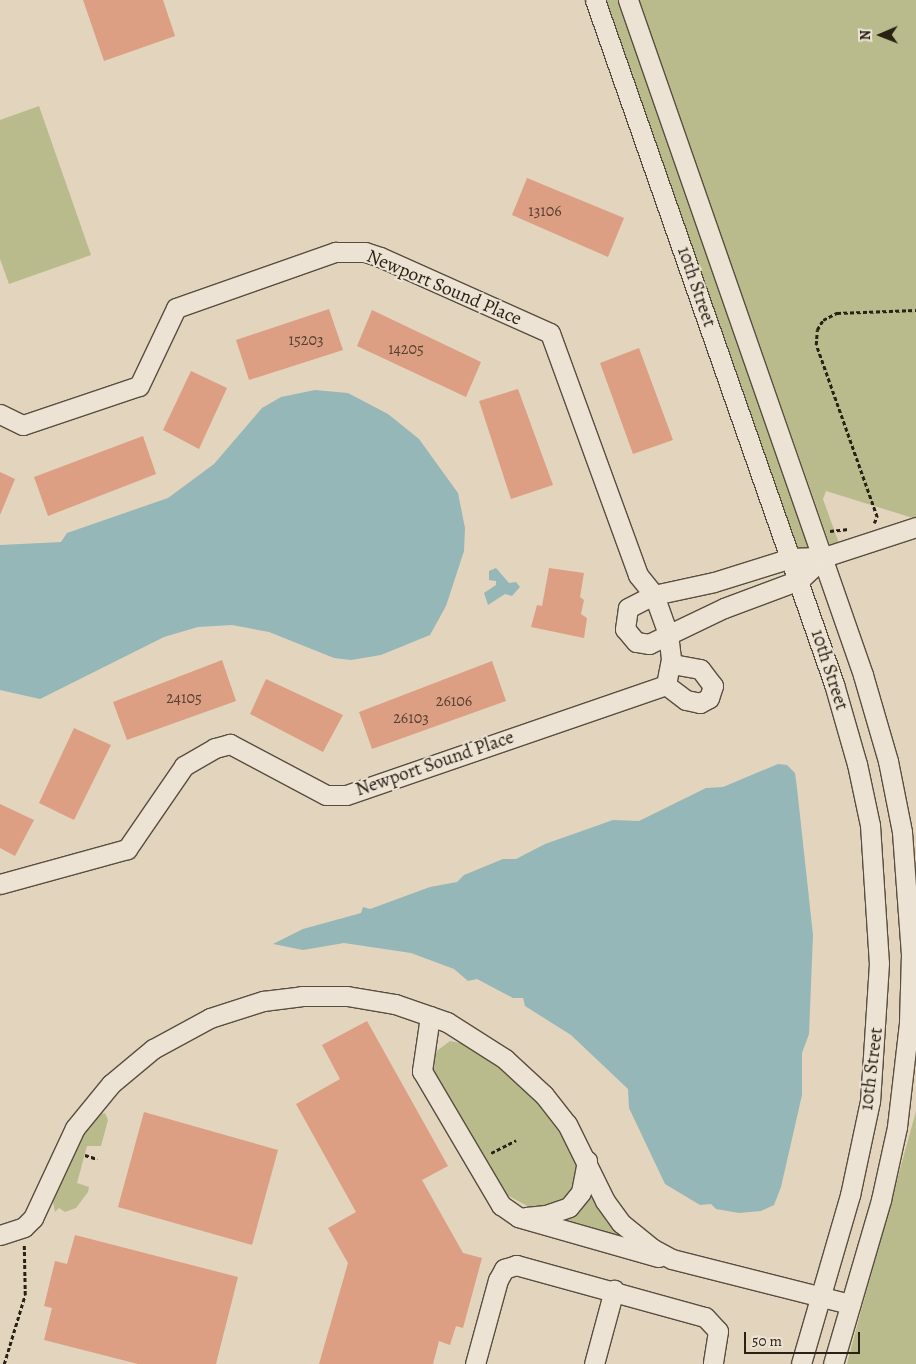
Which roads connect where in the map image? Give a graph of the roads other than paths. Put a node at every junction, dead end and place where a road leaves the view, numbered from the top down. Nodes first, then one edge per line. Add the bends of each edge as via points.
1 (595, 0) edge
2 (628, 0) edge
3 (0, 414) edge
4 (916, 527) edge
5 (824, 557) junction
6 (792, 558) junction
7 (799, 580) junction
8 (714, 582) junction
9 (654, 595) junction
10 (724, 608) junction
11 (668, 634) junction
12 (671, 664) junction
13 (666, 685) junction
14 (0, 884) edge
15 (430, 1016) junction
16 (587, 1161) junction
17 (518, 1217) junction
18 (0, 1234) edge
19 (672, 1259) junction
20 (614, 1290) junction
21 (819, 1296) junction
22 (850, 1304) junction
23 (475, 1364) edge
24 (594, 1364) edge
25 (713, 1364) edge
26 (801, 1364) edge
27 (833, 1364) edge

1 - 6 street, 10th Street
2 - 5 street, 10th Street
3 - 9 street, Newport Sound Place via 23,425 139,386 176,308 335,252 365,252 550,333 638,576
4 - 5 street
5 - 6 street
5 - 7 street
5 - 22 street, 10th Street via 888,761 904,852 911,954 909,1023 897,1128 881,1200
6 - 7 street, 10th Street
6 - 8 street
7 - 10 street
7 - 21 street, 10th Street via 857,764 875,871 880,963 870,1101 850,1195
8 - 9 street
8 - 10 street
9 - 11 street, Newport Sound Place
9 - 11 street via 628,608 625,629 632,639 644,644
10 - 11 street
11 - 12 street, Newport Sound Place
12 - 13 street, Newport Sound Place
12 - 13 street via 700,669 712,686 709,698 700,703 686,700
13 - 14 street, Newport Sound Place via 346,795 326,795 230,744 215,748 184,766 126,849
15 - 16 street via 490,1046 522,1072 567,1124
15 - 17 street via 422,1054 425,1079 486,1186 501,1205
15 - 18 street via 374,1000 301,996 263,1002 188,1028 129,1067 86,1113 64,1145 40,1205 24,1227
16 - 17 street via 581,1192 569,1207 546,1216
16 - 19 street via 605,1202 621,1223 641,1241
17 - 19 street
19 - 21 street
20 - 23 street via 527,1266 504,1269 498,1280
20 - 24 street
20 - 25 street via 705,1317 718,1331
21 - 22 street
21 - 26 street, 10th Street
22 - 27 street, 10th Street

